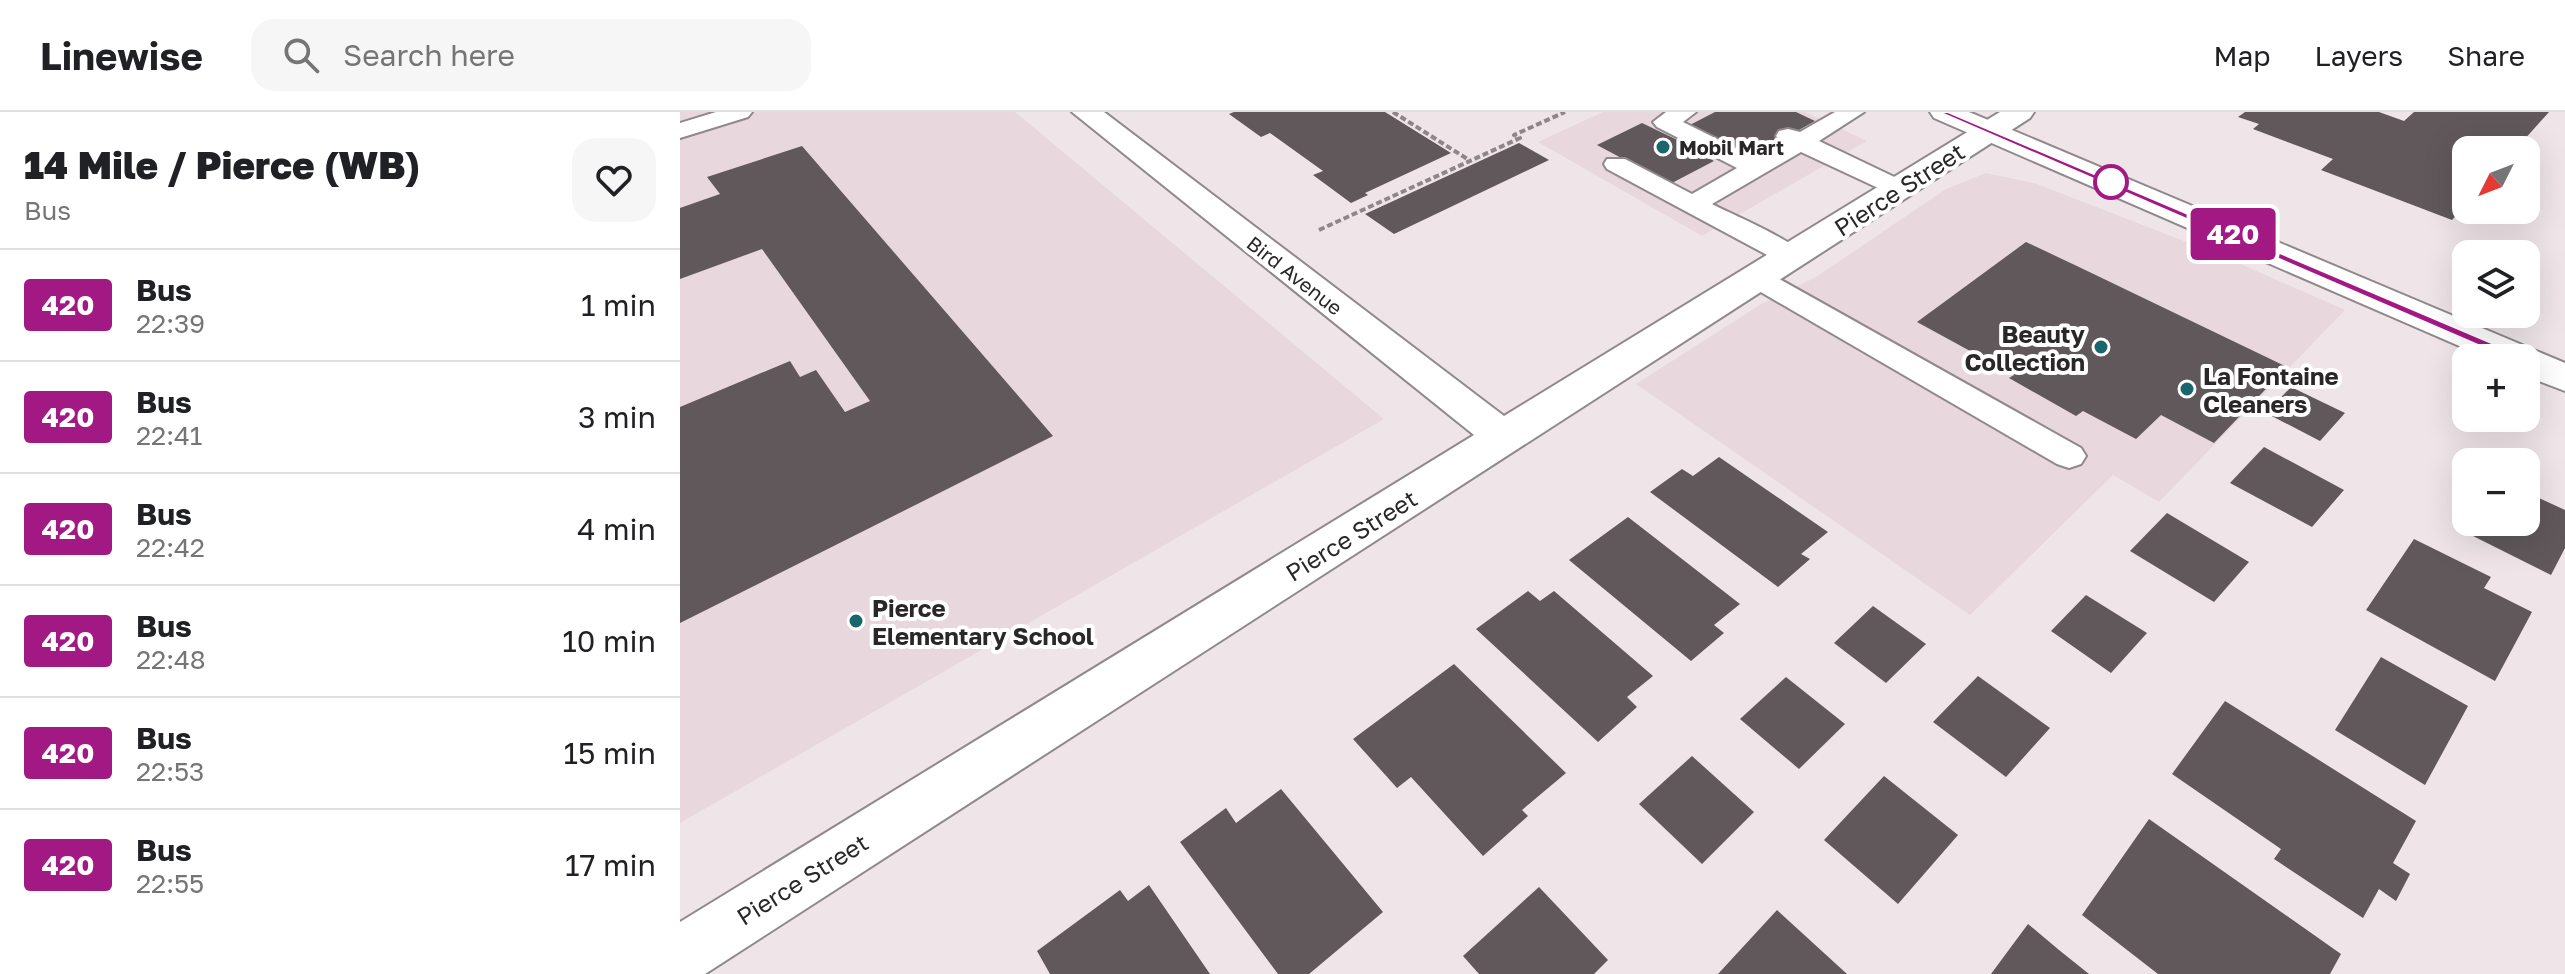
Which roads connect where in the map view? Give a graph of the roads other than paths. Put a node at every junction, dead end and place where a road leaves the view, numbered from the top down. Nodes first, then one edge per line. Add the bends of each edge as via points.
1 (740, 112) edge
2 (1086, 112) edge
3 (1684, 112) edge
4 (1852, 112) edge
5 (1944, 112) edge
6 (2020, 112) edge
7 (680, 131) edge
8 (1988, 131) junction
9 (1794, 139) junction
10 (1616, 164) dead end
11 (1755, 168) junction
12 (1900, 189) junction
13 (1692, 205) junction
14 (1792, 257) junction
15 (1757, 278) junction
16 (2487, 344) edge
17 (2540, 367) edge
18 (2565, 378) edge
19 (1505, 438) junction
20 (2069, 456) dead end
21 (680, 956) edge

1 - 7 lane
2 - 19 street, Bird Avenue
3 - 11 lane via 1665,122
4 - 9 lane
5 - 8 street
6 - 8 street, Pierce Street
8 - 12 street, Pierce Street
8 - 16 street
9 - 11 lane
9 - 12 lane
10 - 13 lane
11 - 13 lane
12 - 14 street, Pierce Street
13 - 14 lane
14 - 15 street, Pierce Street
15 - 19 street, Pierce Street
15 - 20 lane
17 - 18 street
19 - 21 street, Pierce Street

